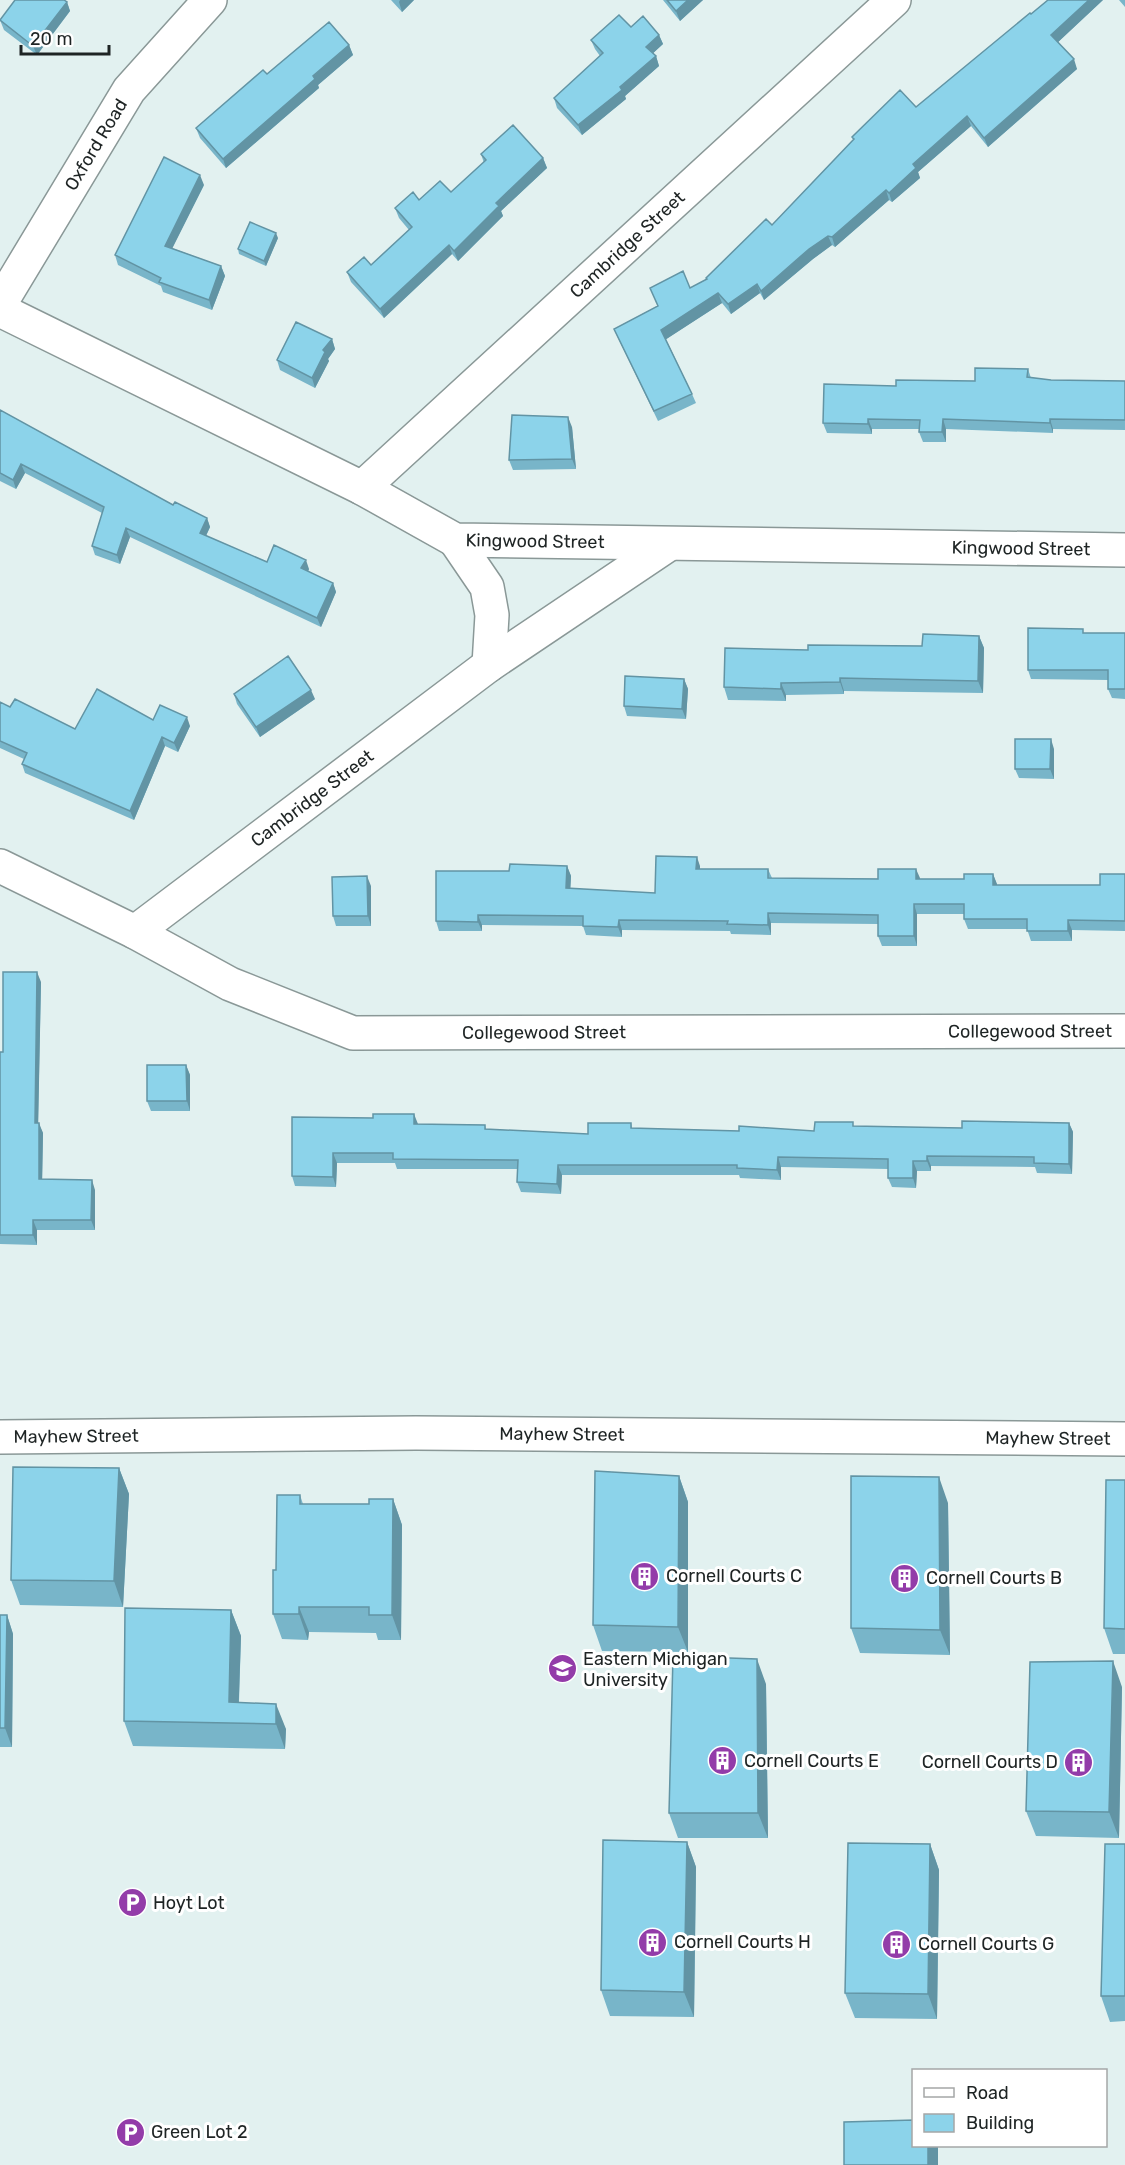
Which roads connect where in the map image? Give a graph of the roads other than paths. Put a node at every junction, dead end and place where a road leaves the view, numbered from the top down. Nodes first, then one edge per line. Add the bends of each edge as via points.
1 (210, 0) edge
2 (894, 0) edge
3 (0, 304) edge
4 (0, 310) edge
5 (362, 488) junction
6 (455, 540) junction
7 (669, 544) junction
8 (1125, 550) edge
9 (489, 665) junction
10 (0, 866) edge
11 (135, 932) junction
12 (1125, 1031) edge
13 (0, 1437) edge
14 (1125, 1439) edge

1 - 3 street, Oxford Road via 129,90
2 - 5 street, Cambridge Street
4 - 5 street, Kingwood Street
5 - 6 street, Kingwood Street
6 - 7 street, Kingwood Street
6 - 9 street via 487,587 492,615
7 - 8 street, Kingwood Street
7 - 9 street, Cambridge Street
9 - 11 street, Cambridge Street
10 - 11 street, Collegewood Street
11 - 12 street, Collegewood Street via 230,984 353,1033
13 - 14 street, Mayhew Street via 416,1432

